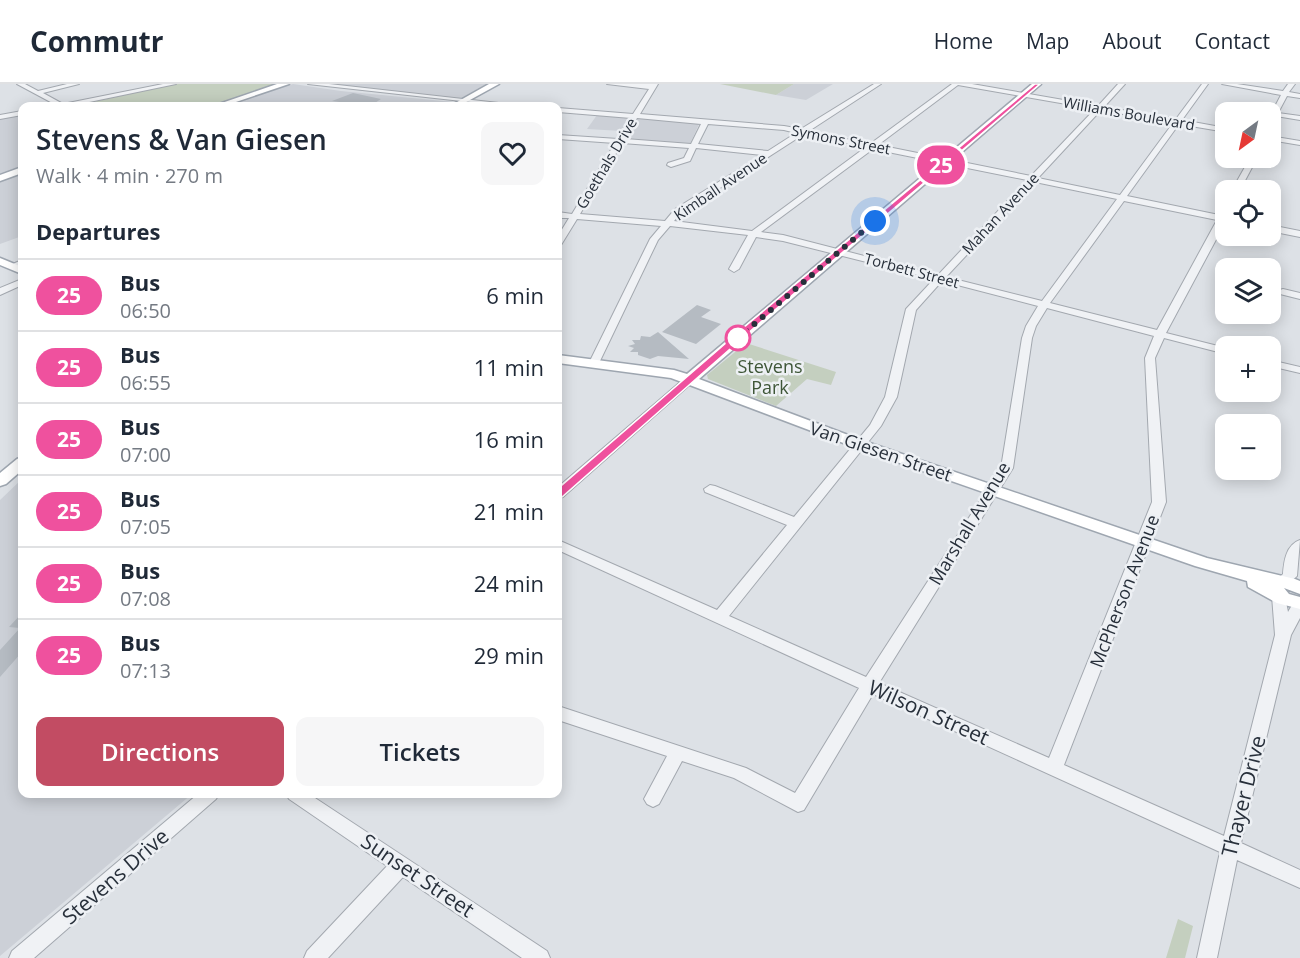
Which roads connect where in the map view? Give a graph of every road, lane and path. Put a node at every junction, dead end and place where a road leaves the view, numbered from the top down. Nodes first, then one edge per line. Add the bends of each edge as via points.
1 (20, 84) edge
2 (76, 84) edge
3 (173, 84) edge
4 (285, 84) edge
5 (311, 84) edge
6 (495, 84) edge
7 (610, 84) edge
8 (878, 84) edge
9 (956, 84) edge
10 (961, 84) edge
11 (1037, 84) edge
12 (1122, 84) edge
13 (1205, 84) edge
14 (1225, 84) edge
15 (1292, 84) edge
16 (654, 85) edge
17 (36, 93) junction
18 (1285, 94) junction
19 (1024, 95) junction
20 (1300, 96) edge
21 (464, 101) junction
22 (54, 102) edge
23 (82, 102) edge
24 (229, 102) edge
25 (476, 102) edge
26 (1281, 102) edge
27 (1099, 108) junction
28 (562, 110) edge
29 (18, 114) edge
30 (0, 117) edge
31 (634, 117) junction
32 (1281, 118) edge
33 (1300, 118) edge
34 (706, 121) junction
35 (1179, 122) junction
36 (1215, 128) edge
37 (803, 132) junction
38 (562, 137) edge
39 (1281, 140) edge
40 (620, 141) junction
41 (1300, 143) edge
42 (694, 146) junction
43 (872, 146) junction
44 (768, 153) junction
45 (946, 161) junction
46 (670, 165) dead end
47 (18, 171) edge
48 (0, 178) edge
49 (1032, 178) junction
50 (1123, 198) junction
51 (562, 214) edge
52 (1215, 214) edge
53 (574, 216) junction
54 (666, 223) junction
55 (1281, 230) edge
56 (754, 233) junction
57 (1215, 233) edge
58 (1300, 234) edge
59 (562, 236) edge
60 (840, 251) junction
61 (0, 261) edge
62 (18, 266) edge
63 (734, 269) dead end
64 (939, 277) junction
65 (18, 284) edge
66 (0, 292) edge
67 (1283, 292) dead end
68 (1300, 296) edge
69 (1044, 305) junction
70 (1160, 334) junction
71 (1215, 348) edge
72 (562, 359) edge
73 (594, 363) junction
74 (1281, 366) edge
75 (1300, 370) edge
76 (690, 380) junction
77 (859, 444) junction
78 (18, 467) edge
79 (0, 481) edge
80 (710, 489) dead end
81 (992, 490) junction
82 (562, 491) edge
83 (796, 523) junction
84 (1145, 542) junction
85 (1300, 545) edge
86 (562, 547) edge
87 (1300, 588) edge
88 (1280, 589) junction
89 (1300, 604) edge
90 (719, 618) junction
91 (1283, 635) junction
92 (869, 686) junction
93 (562, 714) edge
94 (677, 753) junction
95 (1054, 768) junction
96 (205, 798) edge
97 (301, 798) edge
98 (653, 799) dead end
99 (1230, 847) junction
100 (402, 864) junction
101 (1300, 879) edge
102 (19, 958) edge
103 (314, 958) edge
104 (540, 958) edge
105 (1207, 958) edge

1 - 17 street
2 - 17 street
3 - 23 street
4 - 24 main road
5 - 21 street
6 - 21 main road
7 - 16 street
8 - 37 street, Kimball Avenue
9 - 43 street
10 - 19 street, Williams Boulevard
11 - 19 main road
12 - 27 street, Mahan Avenue
13 - 35 street, Marshall Avenue
14 - 18 street
15 - 18 street
16 - 31 street, Goethals Drive
17 - 22 street
18 - 20 street
18 - 26 street
19 - 27 street, Williams Boulevard
19 - 45 main road
21 - 25 street
27 - 35 street, Williams Boulevard
27 - 49 street, Mahan Avenue
28 - 31 street, Symons Street
29 - 30 street
31 - 34 street, Symons Street
31 - 40 street, Goethals Drive
32 - 33 street
34 - 37 street, Symons Street
34 - 42 street
35 - 36 street, Williams Boulevard
35 - 50 street, Marshall Avenue
37 - 43 street, Symons Street
37 - 44 street, Kimball Avenue
38 - 40 street
39 - 41 street
40 - 42 street
40 - 53 street, Goethals Drive
42 - 44 street
42 - 46 street via 687,159
43 - 45 street, Symons Street
43 - 56 street
44 - 54 street, Kimball Avenue via 678,211
45 - 49 street, Symons Street
45 - 60 main road
47 - 48 main road
49 - 50 street, Symons Street
49 - 64 street, Mahan Avenue
50 - 52 street, Symons Street
50 - 69 street, Marshall Avenue
51 - 53 street, Torbett Street
53 - 54 street, Torbett Street
53 - 59 street, Goethals Drive
54 - 56 street, Torbett Street
54 - 73 street, Kimball Avenue via 654,239
55 - 58 street
56 - 60 street, Torbett Street
56 - 63 street
57 - 70 street, McPherson Avenue
60 - 64 street, Torbett Street
60 - 76 main road
61 - 62 main road
64 - 69 street, Torbett Street
64 - 77 street, Mahan Avenue via 911,309 891,397 876,426
65 - 66 street
67 - 68 street
69 - 70 street, Torbett Street
69 - 81 street, Marshall Avenue via 1027,338 1007,468
70 - 71 street, Torbett Street
70 - 84 street, McPherson Avenue via 1150,358 1159,502
72 - 73 main road, Van Giesen Street
73 - 76 main road, Van Giesen Street via 661,371
74 - 75 street
76 - 77 main road, Van Giesen Street
76 - 82 street
77 - 81 main road, Van Giesen Street
77 - 83 street, Mahan Avenue
78 - 79 main road
80 - 83 street
81 - 84 main road, Van Giesen Street
81 - 92 street, Marshall Avenue
83 - 90 street, Mahan Avenue
84 - 88 main road, Van Giesen Street via 1220,573
84 - 95 street, McPherson Avenue
85 - 88 street via 1292,556 1290,576
86 - 90 street, Wilson Street
87 - 88 main road via 1289,583
88 - 89 main road via 1287,601
88 - 91 street, Thayer Drive
89 - 91 street, Thayer Drive
90 - 92 street, Wilson Street
91 - 99 street, Thayer Drive
92 - 94 street, Marshall Avenue via 798,804 740,773
92 - 95 street, Wilson Street
93 - 94 street
94 - 98 street
95 - 99 street, Wilson Street
96 - 102 street, Stevens Drive
97 - 100 street, Sunset Street
99 - 101 street, Wilson Street
99 - 105 street, Thayer Drive
100 - 103 street
100 - 104 street, Sunset Street

